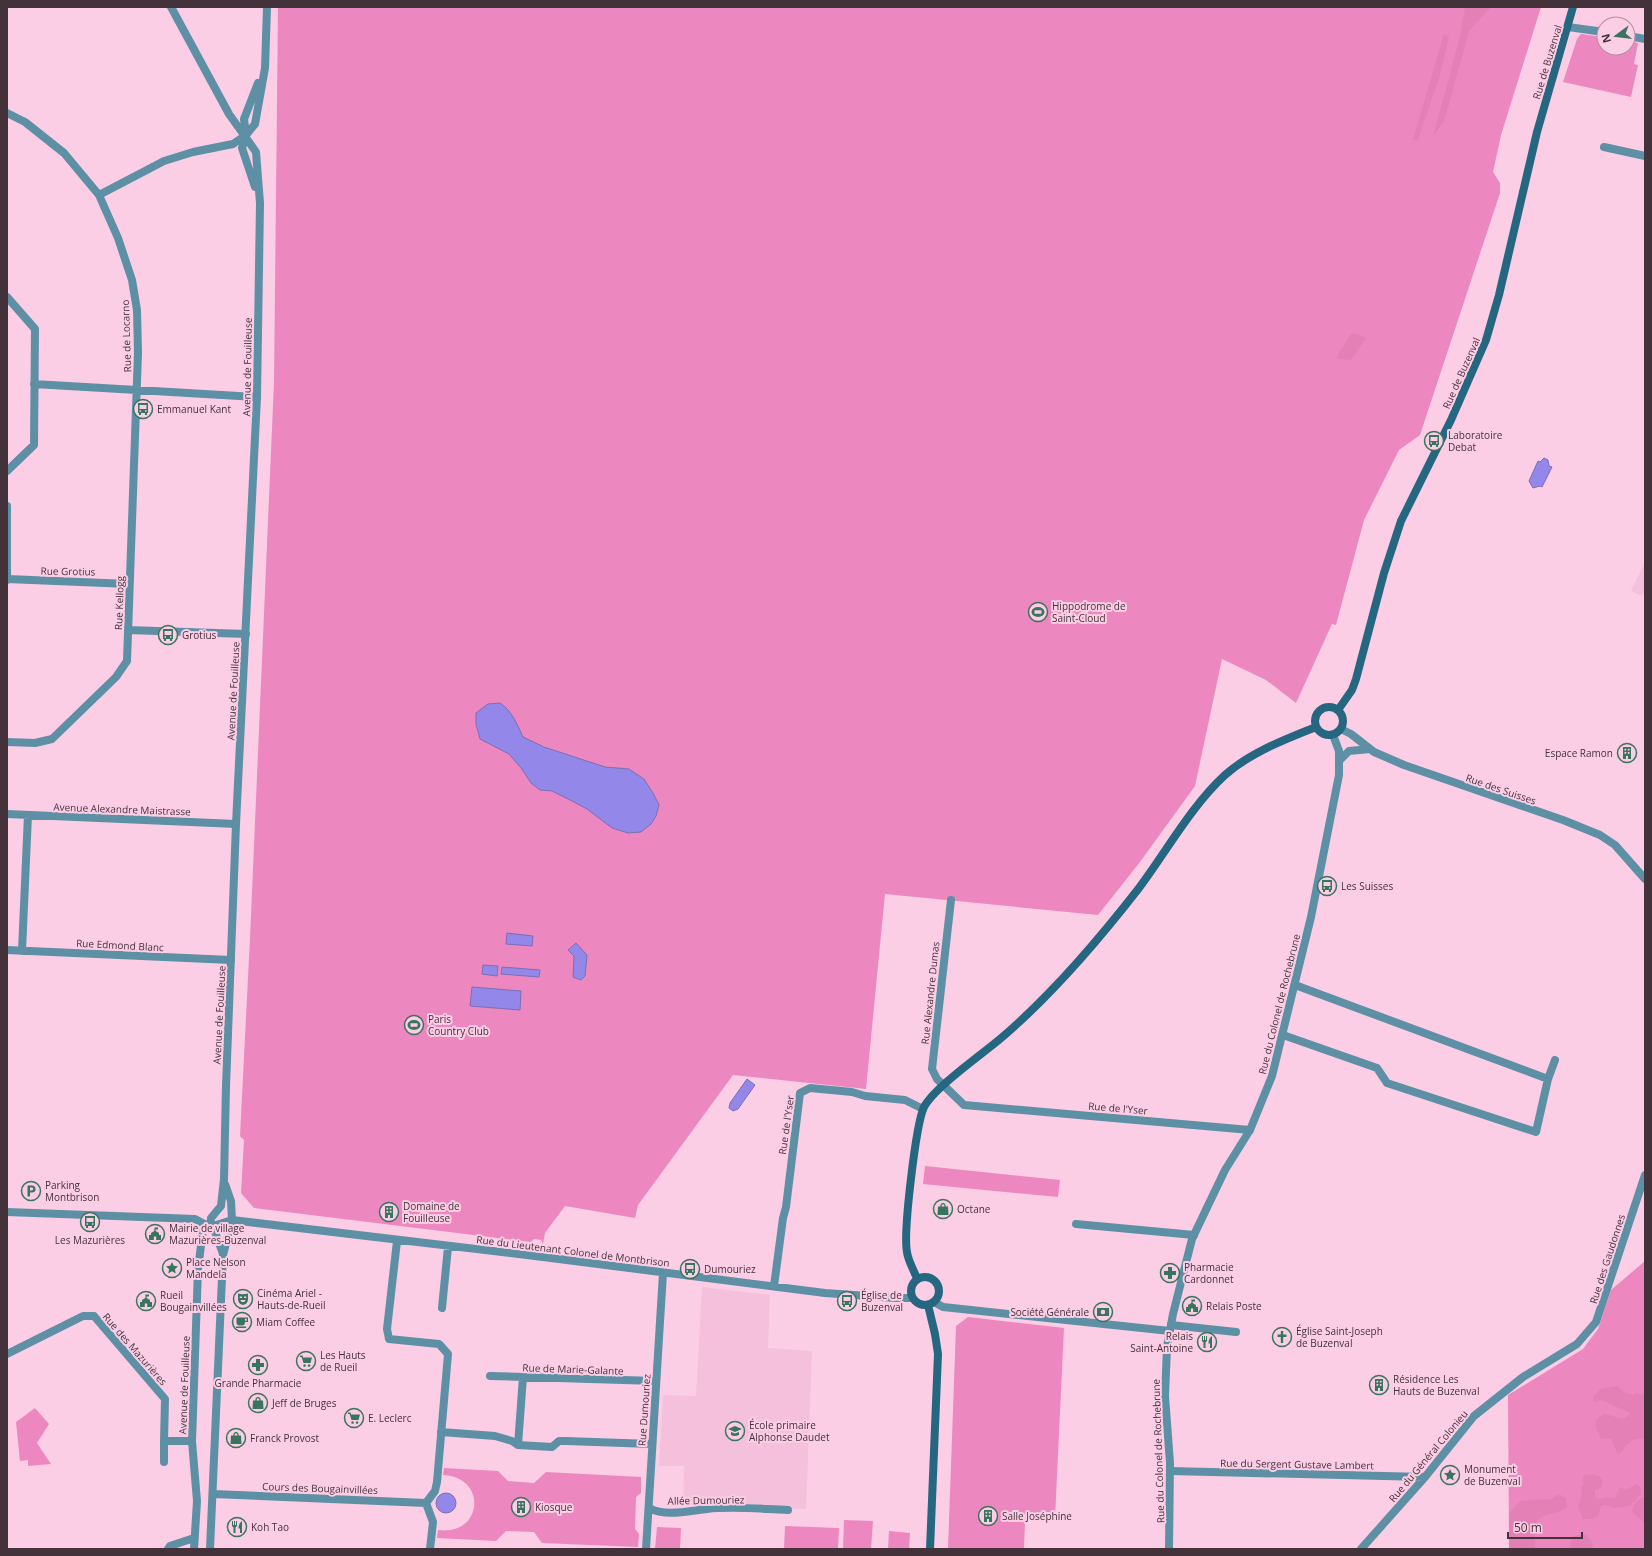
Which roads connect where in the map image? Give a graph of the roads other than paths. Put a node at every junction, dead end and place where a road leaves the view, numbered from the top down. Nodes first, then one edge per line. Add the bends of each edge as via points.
1 (171, 7) edge
2 (266, 7) edge
3 (1574, 7) edge
4 (1568, 27) junction
5 (1596, 31) edge
6 (7, 113) edge
7 (246, 136) junction
8 (1604, 147) dead end
9 (1645, 156) edge
10 (99, 195) junction
11 (260, 204) junction
12 (7, 296) edge
13 (34, 384) junction
14 (137, 391) junction
15 (257, 397) junction
16 (7, 471) edge
17 (7, 506) edge
18 (7, 580) edge
19 (129, 584) junction
20 (128, 630) junction
21 (246, 634) junction
22 (1338, 710) junction
23 (1316, 727) junction
24 (1341, 730) junction
25 (1333, 735) junction
26 (7, 742) edge
27 (1370, 749) junction
28 (1340, 760) junction
29 (7, 814) edge
30 (28, 815) junction
31 (236, 824) junction
32 (1645, 879) edge
33 (951, 900) dead end
34 (7, 950) edge
35 (22, 951) junction
36 (231, 960) junction
37 (1295, 984) junction
38 (1283, 1035) junction
39 (1555, 1060) dead end
40 (1548, 1079) junction
41 (943, 1086) junction
42 (923, 1109) junction
43 (1250, 1130) junction
44 (1645, 1175) edge
45 (224, 1179) junction
46 (221, 1206) junction
47 (7, 1212) edge
48 (232, 1220) junction
49 (1076, 1224) dead end
50 (210, 1227) junction
51 (1194, 1234) junction
52 (397, 1241) junction
53 (448, 1247) junction
54 (223, 1255) junction
55 (663, 1272) junction
56 (918, 1279) junction
57 (774, 1286) junction
58 (912, 1298) junction
59 (931, 1303) junction
60 (442, 1308) dead end
61 (1170, 1328) junction
62 (1236, 1332) dead end
63 (1577, 1344) joint
64 (7, 1354) edge
65 (490, 1376) dead end
66 (523, 1377) junction
67 (656, 1381) junction
68 (441, 1432) junction
69 (164, 1441) junction
70 (192, 1441) junction
71 (652, 1444) junction
72 (518, 1445) junction
73 (164, 1462) dead end
74 (1170, 1471) junction
75 (1425, 1477) junction
76 (213, 1494) junction
77 (426, 1503) junction
78 (649, 1508) junction
79 (788, 1510) dead end
80 (194, 1538) junction
81 (168, 1549) edge
82 (194, 1549) edge
83 (210, 1549) edge
84 (430, 1549) edge
85 (646, 1549) edge
86 (930, 1549) edge
87 (1169, 1549) edge
88 (1361, 1549) edge

1 - 7 street, Avenue de Fouilleuse via 229,114
2 - 7 street via 264,68 255,124
3 - 4 main road, Rue de Buzenval
4 - 5 street
4 - 22 main road, Rue de Buzenval via 1537,132 1486,340 1400,521 1356,679 1352,690
6 - 10 street, Rue de Locarno via 25,122 64,153
7 - 10 street via 233,144 164,161
7 - 11 street, Avenue de Fouilleuse via 256,152
7 - 11 street, Avenue de Fouilleuse via 242,148
8 - 9 street
10 - 14 street, Rue de Locarno via 118,238 132,280 137,310
11 - 15 street, Avenue de Fouilleuse
12 - 13 street via 35,329
13 - 14 street
13 - 16 street via 34,445
14 - 15 street
14 - 19 street, Rue Kellogg
15 - 21 street, Avenue de Fouilleuse
17 - 18 street
18 - 19 street, Rue Grotius
19 - 20 street, Rue Kellogg
20 - 21 street
20 - 26 street, Rue Kellogg via 127,661 122,670 52,739 35,743
21 - 31 street, Avenue de Fouilleuse
22 - 23 main road via 1330,707 1321,710 1315,718
22 - 24 main road via 1343,720
23 - 25 main road via 1323,735
23 - 41 main road via 1262,750 1226,774 1203,799 1139,888 1066,976 1016,1024
24 - 25 main road
24 - 27 street, Rue des Suisses via 1351,734
25 - 28 street, Rue du Colonel de Rochebrune
27 - 28 street via 1349,750
27 - 32 street, Rue des Suisses via 1404,765 1600,835 1615,845
28 - 37 street, Rue du Colonel de Rochebrune via 1315,902
29 - 30 street, Avenue Alexandre Maistrasse
30 - 31 street, Avenue Alexandre Maistrasse
30 - 35 street
31 - 36 street, Avenue de Fouilleuse
33 - 41 street, Rue Alexandre Dumas via 932,1069
34 - 35 street, Rue Edmond Blanc
35 - 36 street, Rue Edmond Blanc
36 - 45 street, Avenue de Fouilleuse
37 - 38 street, Rue du Colonel de Rochebrune
37 - 40 street
38 - 40 street via 1377,1068 1387,1083 1536,1132
38 - 43 street, Rue du Colonel de Rochebrune via 1272,1076
39 - 40 street
41 - 42 main road
41 - 43 street, Rue de l'Yser via 964,1105
42 - 56 main road via 918,1130 906,1238 907,1255
42 - 57 street, Rue de l'Yser via 905,1100 865,1096 852,1092 810,1088 800,1093
43 - 51 street, Rue du Colonel de Rochebrune via 1226,1170
44 - 63 street, Rue des Gaudonnes via 1596,1322
45 - 46 street, Avenue de Fouilleuse
45 - 48 street, Avenue de Fouilleuse via 231,1201
46 - 48 street
46 - 50 street, Avenue de Fouilleuse via 211,1218
47 - 50 street via 195,1219
48 - 50 street
48 - 52 street, Rue du Lieutenant Colonel de Montbrison
48 - 54 street, Avenue de Fouilleuse
49 - 51 street
50 - 54 street, Avenue de Fouilleuse via 215,1232
50 - 70 street, Avenue de Fouilleuse via 203,1230 198,1269
51 - 61 street, Rue du Colonel de Rochebrune
52 - 53 street, Rue du Lieutenant Colonel de Montbrison
52 - 68 street via 386,1329 389,1339 439,1344 448,1354
53 - 55 street, Rue du Lieutenant Colonel de Montbrison
53 - 60 street
54 - 76 street, Avenue de Fouilleuse
55 - 57 street, Rue du Lieutenant Colonel de Montbrison
55 - 67 street, Rue Dumouriez
56 - 58 main road via 911,1287
56 - 59 main road via 928,1277 936,1283 939,1293
57 - 58 street, Rue du Lieutenant Colonel de Montbrison
58 - 59 main road via 922,1305
59 - 61 street via 943,1307
59 - 86 main road via 938,1354
61 - 62 street
61 - 74 street, Rue du Colonel de Rochebrune via 1165,1396
63 - 75 street, Rue du Général Colonieu via 1510,1386 1474,1416
64 - 69 street, Rue des Mazurières via 83,1316 94,1316 165,1399
65 - 66 street, Rue de Marie-Galante
66 - 67 street, Rue de Marie-Galante
66 - 72 street
67 - 71 street, Rue Dumouriez
68 - 72 street via 495,1436
68 - 77 street via 437,1482
69 - 70 street
69 - 73 street, Rue des Mazurières
70 - 80 street, Avenue de Fouilleuse via 197,1501
71 - 72 street via 566,1441 552,1447
71 - 78 street, Rue Dumouriez
74 - 75 street, Rue du Sergent Gustave Lambert
74 - 87 street, Rue du Colonel de Rochebrune
75 - 88 street, Rue du Général Colonieu
76 - 77 street, Cours des Bougainvillées
76 - 83 street, Avenue de Fouilleuse
77 - 84 street via 433,1522
78 - 79 street, Allée Dumouriez via 654,1511 685,1513 707,1509
78 - 85 street, Rue Dumouriez
80 - 81 street
80 - 82 street, Avenue de Fouilleuse

